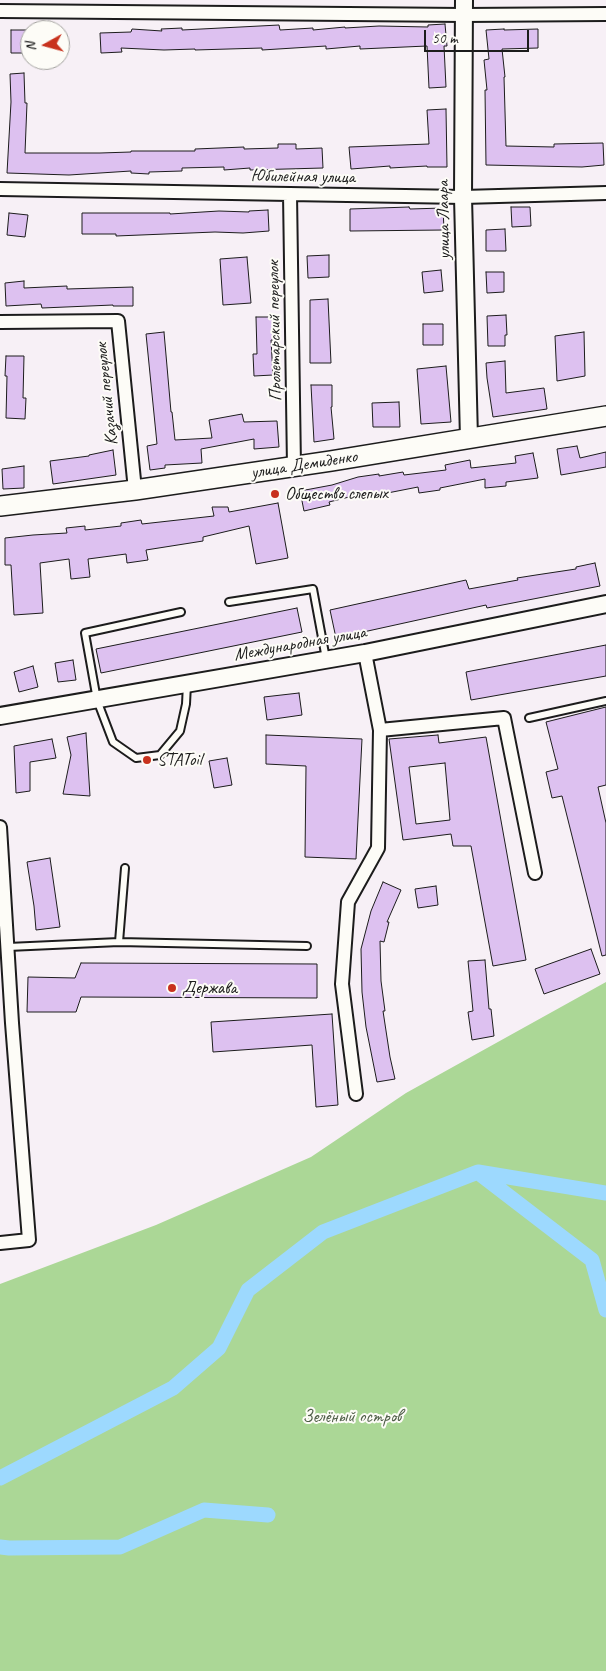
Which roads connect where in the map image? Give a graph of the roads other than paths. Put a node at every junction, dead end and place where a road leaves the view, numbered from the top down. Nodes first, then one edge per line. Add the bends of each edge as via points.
1 (464, 8) edge
2 (0, 11) edge
3 (606, 14) edge
4 (0, 189) edge
5 (606, 193) edge
6 (290, 194) junction
7 (463, 197) junction
8 (0, 322) edge
9 (606, 416) edge
10 (469, 439) junction
11 (294, 467) junction
12 (135, 490) junction
13 (0, 506) edge
14 (229, 602) dead end
15 (606, 604) edge
16 (181, 612) dead end
17 (365, 653) junction
18 (326, 660) junction
19 (187, 684) junction
20 (97, 700) junction
21 (606, 701) edge
22 (0, 716) edge
23 (529, 718) dead end
24 (380, 730) junction
25 (0, 828) edge
26 (125, 868) dead end
27 (535, 873) dead end
28 (120, 942) junction
29 (307, 946) dead end
30 (8, 947) junction
31 (6, 1023) edge
32 (356, 1094) dead end
33 (0, 1243) edge

1 - 2 street
1 - 3 street
1 - 7 street, улица Лаара
4 - 6 street, Юбилейная улица
5 - 7 street, Юбилейная улица
6 - 7 street, Юбилейная улица
6 - 11 street, Пролетарский переулок
7 - 10 street, улица Лаара
8 - 12 street, Казачий переулок via 118,321
9 - 10 main road, улица Демиденко
10 - 11 main road, улица Демиденко
11 - 12 main road, улица Демиденко
12 - 13 main road, улица Демиденко
14 - 18 lane via 313,589
15 - 17 street, Международная улица
16 - 20 lane via 85,633
17 - 18 street, Международная улица
17 - 24 street
18 - 19 street, Международная улица
19 - 20 street, Международная улица
19 - 20 lane via 180,731 160,755 136,758 113,742
20 - 22 street, Международная улица
21 - 23 lane
24 - 27 street via 504,718
24 - 32 street via 378,848 348,902 342,984
25 - 30 street
26 - 28 lane
28 - 29 lane
28 - 30 lane
30 - 31 street
31 - 33 street via 29,1240

